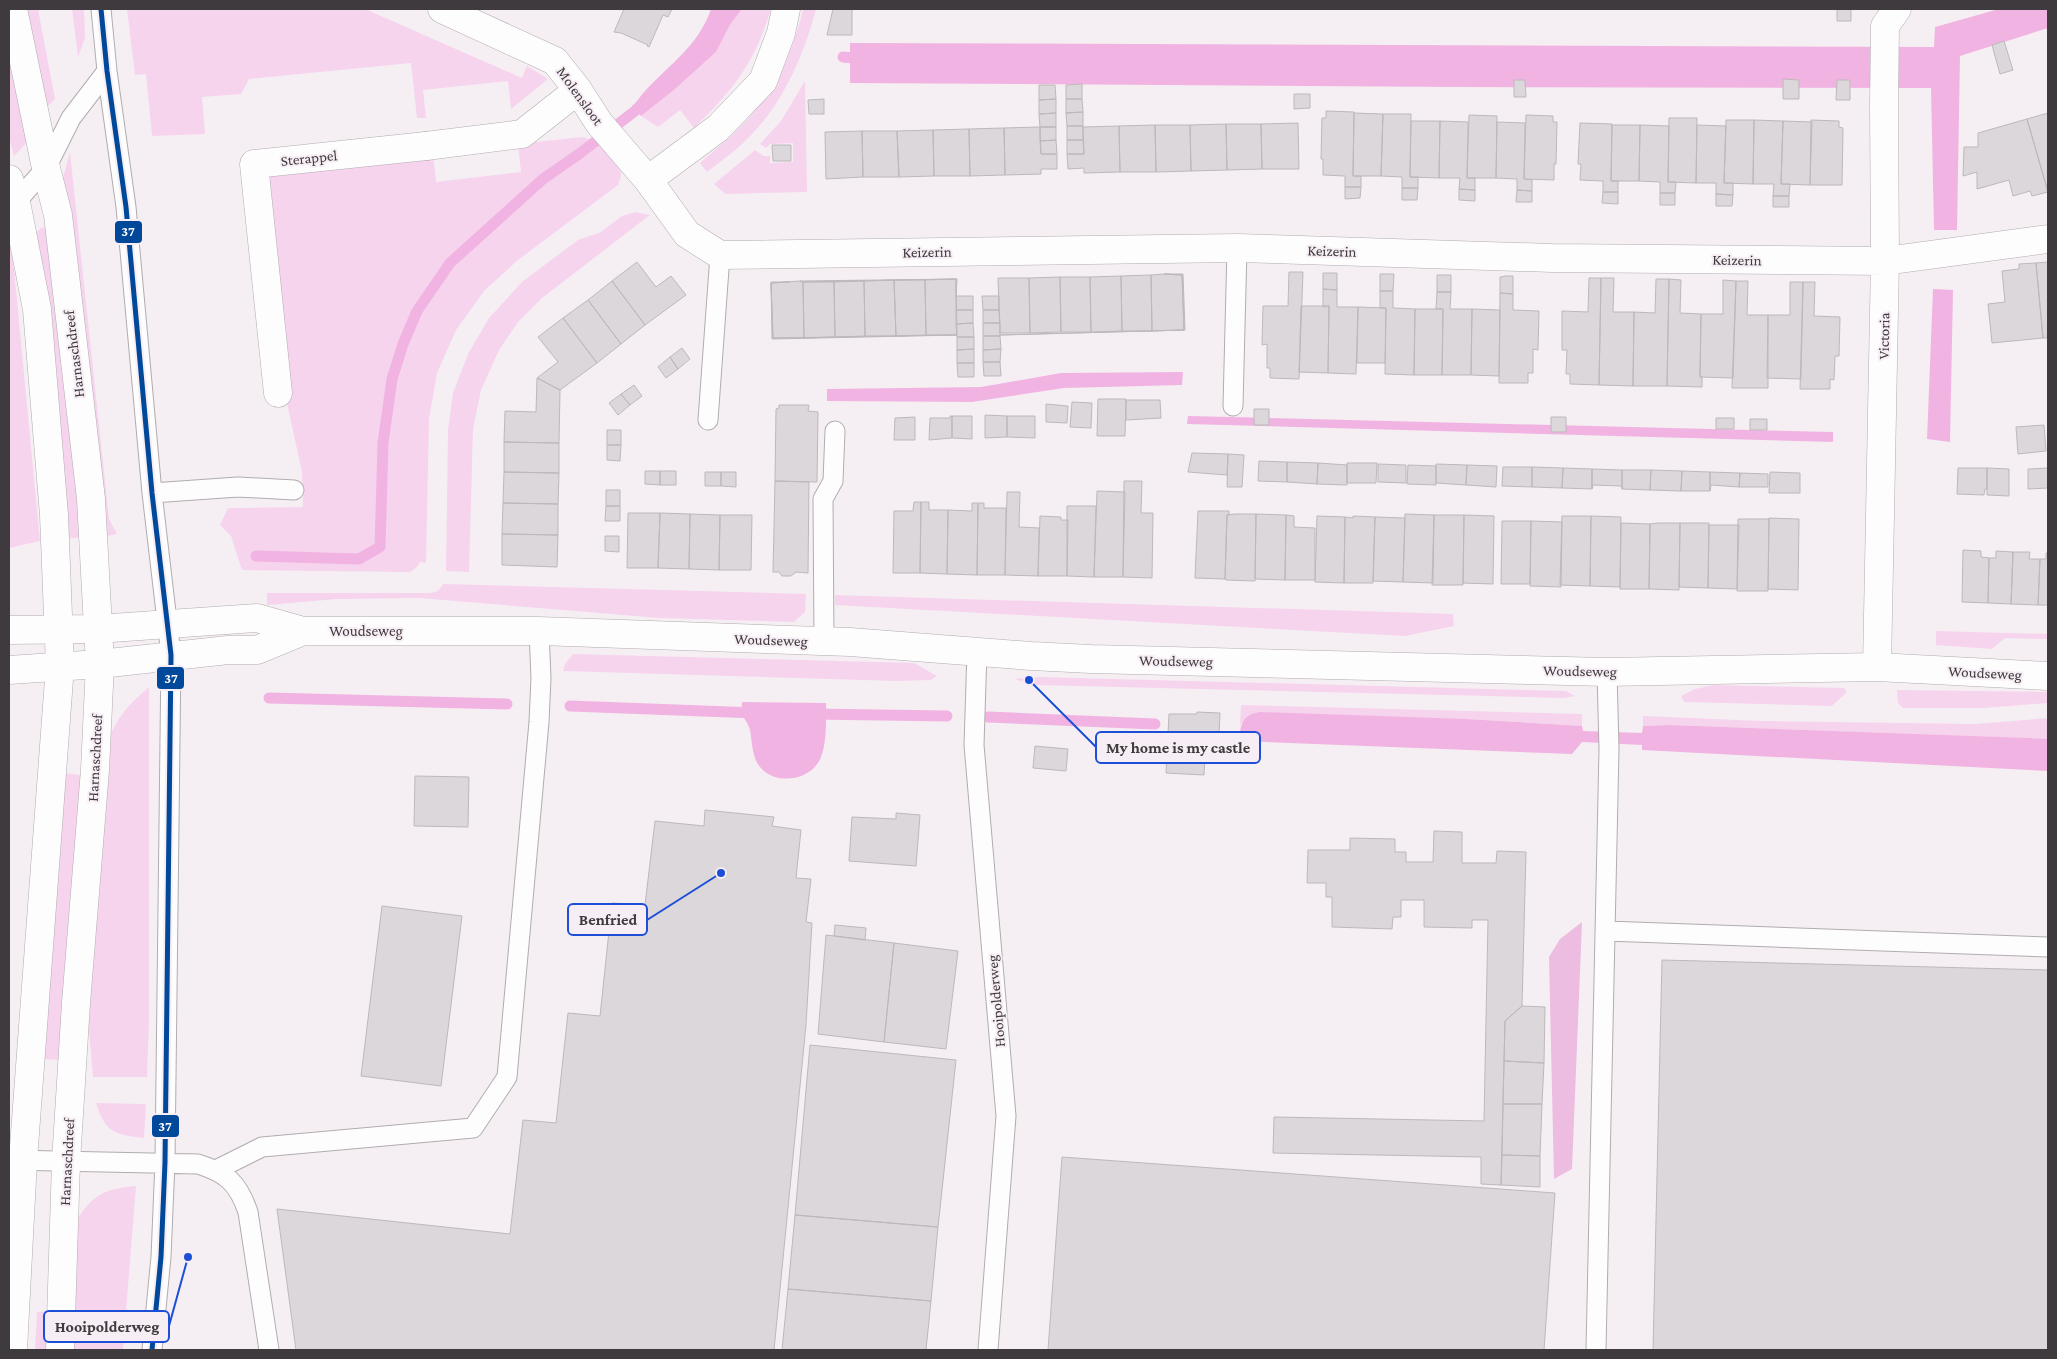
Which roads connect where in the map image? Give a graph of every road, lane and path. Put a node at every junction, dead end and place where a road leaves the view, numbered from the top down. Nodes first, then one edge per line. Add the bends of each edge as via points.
1 (13, 9) edge
2 (101, 9) edge
3 (442, 9) edge
4 (786, 9) edge
5 (1891, 17) edge
6 (107, 71) junction
7 (578, 90) junction
8 (46, 168) junction
9 (648, 180) junction
10 (12, 191) edge
11 (2048, 239) edge
12 (1237, 248) junction
13 (720, 255) junction
14 (1885, 261) junction
15 (278, 394) dead end
16 (1234, 406) dead end
17 (708, 420) dead end
18 (835, 431) dead end
19 (294, 490) dead end
20 (152, 493) junction
21 (166, 623) junction
22 (97, 629) junction
23 (9, 630) edge
24 (58, 630) junction
25 (303, 631) junction
26 (539, 631) junction
27 (824, 642) junction
28 (977, 651) junction
29 (171, 655) junction
30 (100, 664) junction
31 (60, 666) junction
32 (1877, 667) junction
33 (9, 670) edge
34 (1607, 672) junction
35 (2048, 676) edge
36 (1606, 931) junction
37 (2048, 947) edge
38 (16, 1160) edge
39 (66, 1162) junction
40 (165, 1162) junction
41 (216, 1170) junction
42 (13, 1350) edge
43 (60, 1350) edge
44 (152, 1350) edge
45 (269, 1350) edge
46 (988, 1350) edge
47 (1596, 1350) edge

1 - 8 street, Harnaschdreef
2 - 6 lane
3 - 7 street, Molensloot via 555,60
4 - 9 street via 781,33 763,81 718,128
5 - 14 street, Victoria via 1884,106
6 - 8 lane, Harnaschdreef via 71,118
6 - 20 lane via 126,207
7 - 9 street, Molensloot via 599,124
7 - 15 street, Sterappel via 522,134 254,164
8 - 10 lane, Harnaschdreef
8 - 22 street, Harnaschdreef via 58,215 91,499
9 - 13 street via 687,234
10 - 24 street, Harnaschdreef via 37,309 54,515
11 - 14 street, Keizerin
12 - 13 street, Keizerin
12 - 14 street, Keizerin via 1552,258
12 - 16 lane
13 - 17 lane
14 - 32 street, Victoria
18 - 27 lane via 833,481 823,499
19 - 20 lane via 238,487
20 - 21 lane
21 - 22 street, Woudseweg
21 - 25 street, Woudseweg via 257,618
21 - 29 lane
22 - 24 street, Woudseweg
22 - 30 street, Harnaschdreef
23 - 24 street, Woudseweg
24 - 31 street, Harnaschdreef
25 - 26 street, Woudseweg
25 - 29 street, Woudseweg via 257,650
26 - 27 street, Woudseweg
26 - 41 lane via 539,722 507,1077 473,1128 262,1147
27 - 28 street, Woudseweg
28 - 34 street, Woudseweg via 1091,659
28 - 46 lane, Hooipolderweg via 974,745 1006,1116
29 - 30 street, Woudseweg
29 - 40 lane
30 - 31 street, Woudseweg
30 - 39 street, Harnaschdreef
31 - 33 street, Woudseweg
31 - 38 street, Harnaschdreef
32 - 34 street, Woudseweg
32 - 35 street, Woudseweg
34 - 36 lane
36 - 37 lane
36 - 47 lane
38 - 39 lane
38 - 42 street, Harnaschdreef
39 - 40 lane
39 - 43 street, Harnaschdreef
40 - 41 lane via 198,1164
40 - 44 lane via 161,1257
41 - 45 lane via 231,1180 242,1195 248,1212

